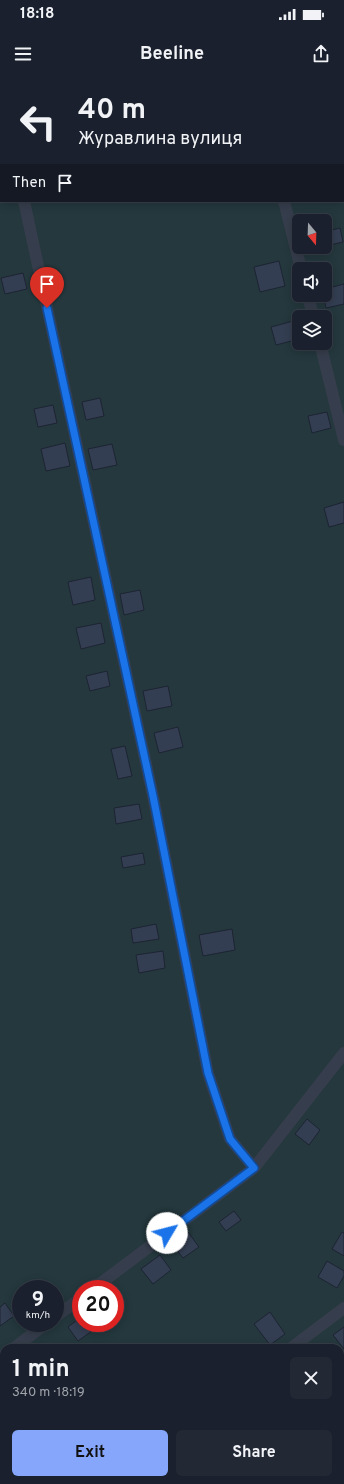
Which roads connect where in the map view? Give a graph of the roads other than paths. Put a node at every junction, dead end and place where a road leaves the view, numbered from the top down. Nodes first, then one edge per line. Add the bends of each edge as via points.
1 (24, 202) edge
2 (284, 202) edge
3 (299, 262) edge
4 (322, 350) edge
5 (344, 440) edge
6 (344, 1053) edge
7 (254, 1168) junction
8 (105, 1280) edge
9 (344, 1308) edge
10 (35, 1332) edge
11 (19, 1344) edge
12 (296, 1344) edge

1 - 7 lane via 153,796 208,1073 230,1139
2 - 3 lane
4 - 5 lane
6 - 7 lane
7 - 8 lane
9 - 12 lane
10 - 11 lane

